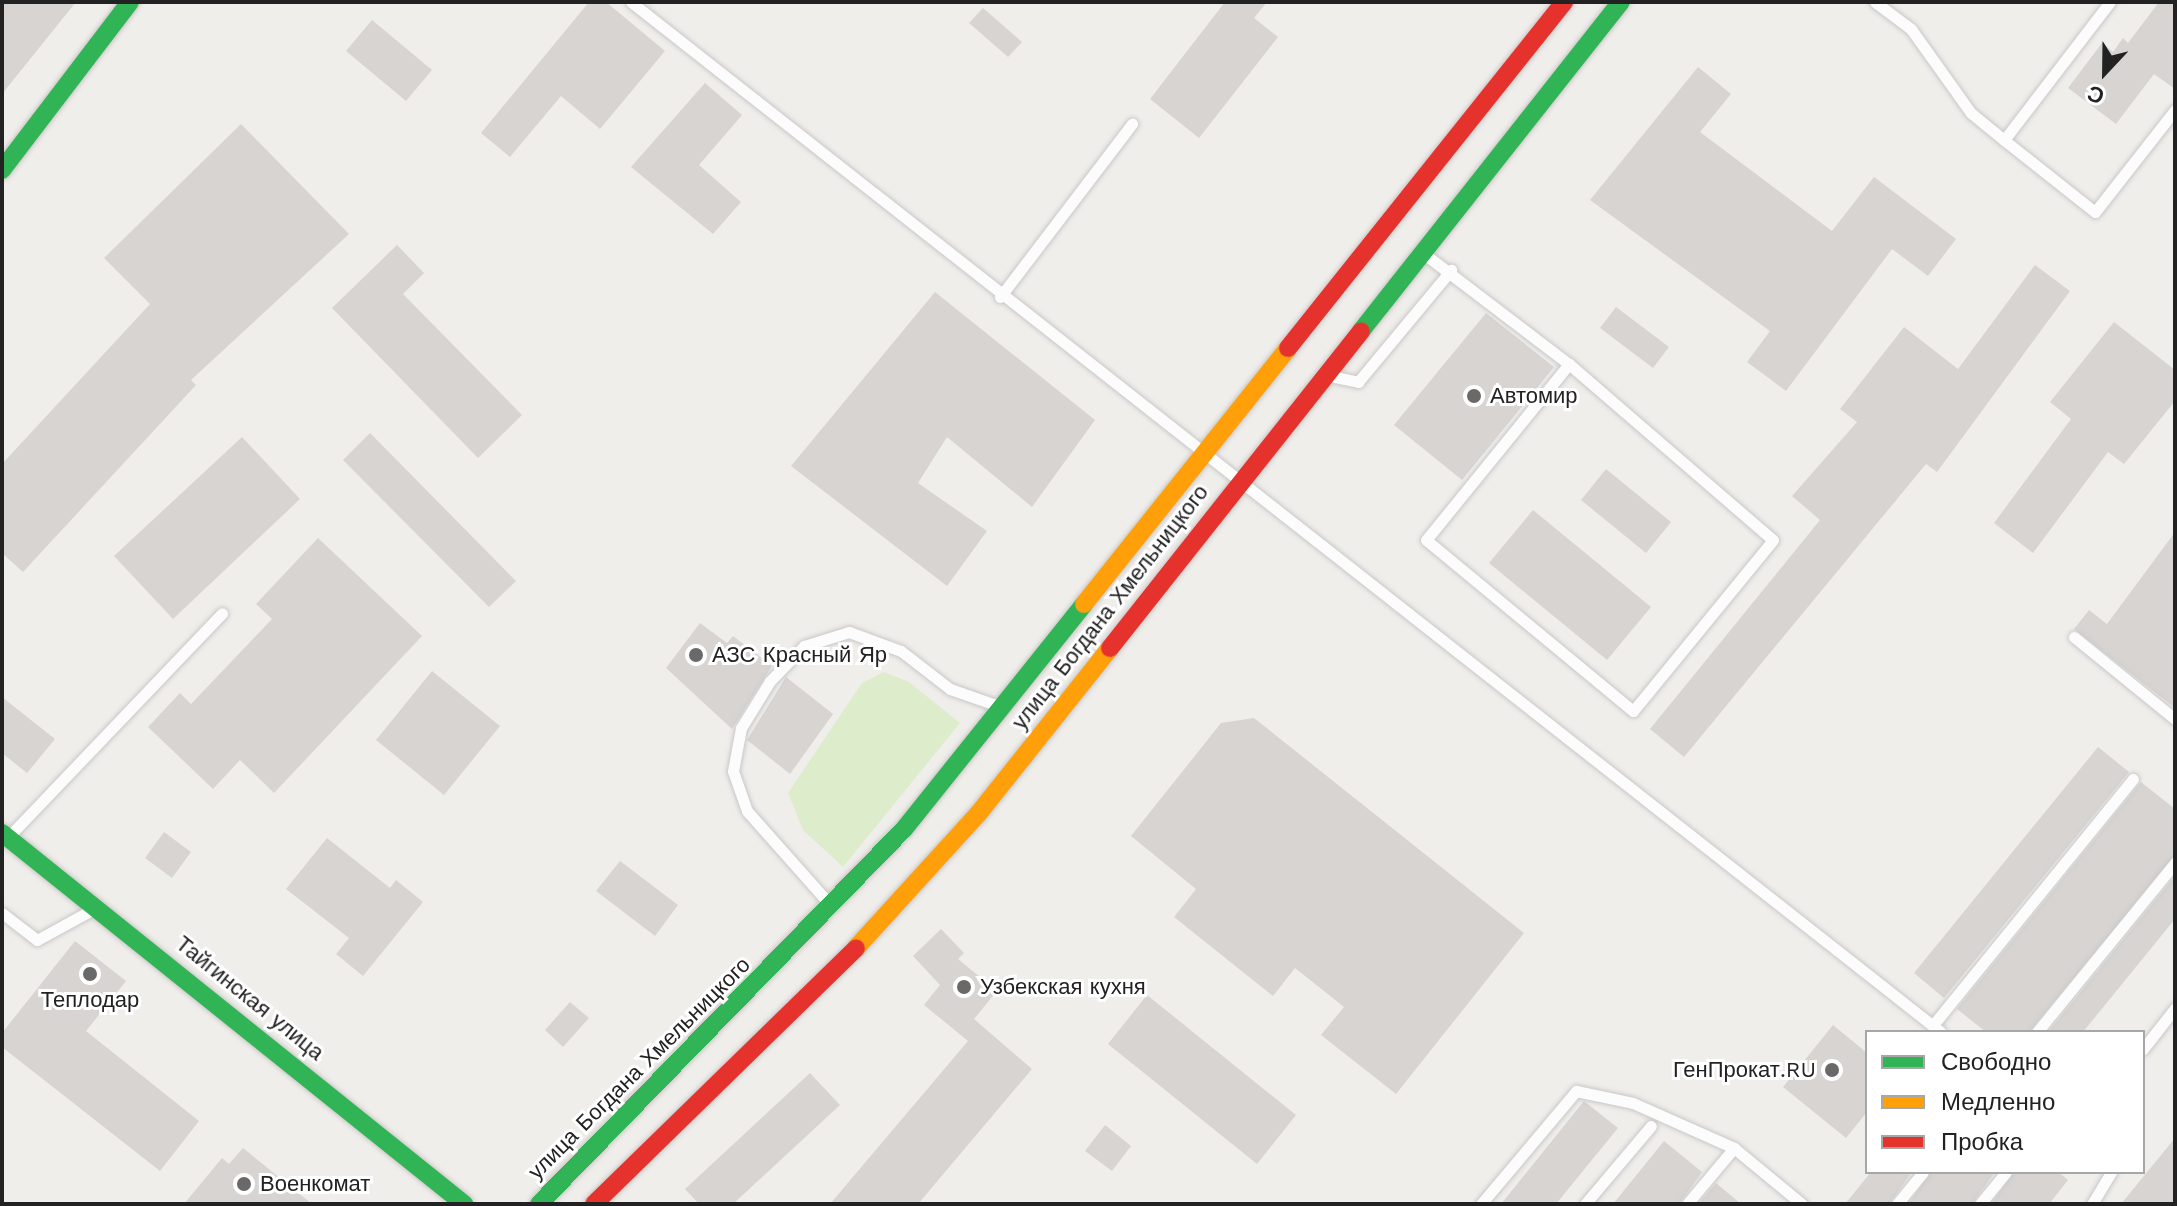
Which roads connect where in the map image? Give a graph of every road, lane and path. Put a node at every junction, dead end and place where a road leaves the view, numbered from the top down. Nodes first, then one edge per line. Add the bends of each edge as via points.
1 (130, 2) edge
2 (631, 2) edge
3 (1564, 2) edge
4 (1621, 2) edge
5 (1875, 2) edge
6 (2110, 2) edge
7 (2175, 110) edge
8 (1132, 124) dead end
9 (2004, 140) junction
10 (2, 170) edge
11 (1421, 252) junction
12 (1451, 270) junction
13 (1000, 297) junction
14 (1569, 364) junction
15 (1322, 375) junction
16 (1206, 456) junction
17 (1240, 482) junction
18 (222, 613) dead end
19 (2074, 637) dead end
20 (1005, 708) junction
21 (2175, 719) edge
22 (2133, 779) dead end
23 (959, 800) junction
24 (5, 836) edge
25 (2175, 863) edge
26 (98, 906) junction
27 (832, 907) junction
28 (2, 913) edge
29 (2175, 1008) edge
30 (1937, 1028) edge
31 (2039, 1030) edge
32 (2145, 1046) edge
33 (1651, 1126) dead end
34 (1734, 1148) junction
35 (1921, 1174) edge
36 (2004, 1174) edge
37 (2110, 1174) edge
38 (1799, 1203) edge
39 (464, 1204) edge
40 (539, 1204) edge
41 (594, 1204) edge
42 (1481, 1204) edge
43 (1585, 1204) edge
44 (1687, 1204) edge
45 (1897, 1204) edge
46 (1980, 1204) edge
47 (2092, 1204) edge

1 - 10 main road
2 - 13 lane
3 - 16 main road, улица Богдана Хмельницкого
4 - 11 main road, улица Богдана Хмельницкого
5 - 9 lane via 1911,29 1971,113
6 - 9 lane
7 - 9 lane via 2095,212
8 - 13 lane
11 - 12 lane
11 - 15 main road, улица Богдана Хмельницкого
12 - 14 lane
12 - 15 lane via 1358,382
13 - 16 lane
14 - 14 lane via 1426,540 1633,711 1773,540
15 - 17 main road, улица Богдана Хмельницкого
16 - 17 lane
16 - 20 main road, улица Богдана Хмельницкого
17 - 23 main road, улица Богдана Хмельницкого
17 - 30 lane
18 - 24 lane
19 - 21 lane
20 - 23 main road, улица Богдана Хмельницкого
20 - 27 lane via 950,689 901,651 849,632 804,646 770,681 741,728 733,771 747,811
22 - 30 lane
23 - 27 main road, улица Богдана Хмельницкого
23 - 41 main road, улица Богдана Хмельницкого via 895,910
24 - 26 main road, Тайгинская улица
25 - 31 lane
26 - 28 lane via 37,940
26 - 39 main road, Тайгинская улица
27 - 40 main road, улица Богдана Хмельницкого
29 - 32 lane
33 - 43 lane
34 - 38 lane
34 - 42 lane via 1633,1103 1576,1091
34 - 44 lane
35 - 45 lane
36 - 46 lane
37 - 47 lane

